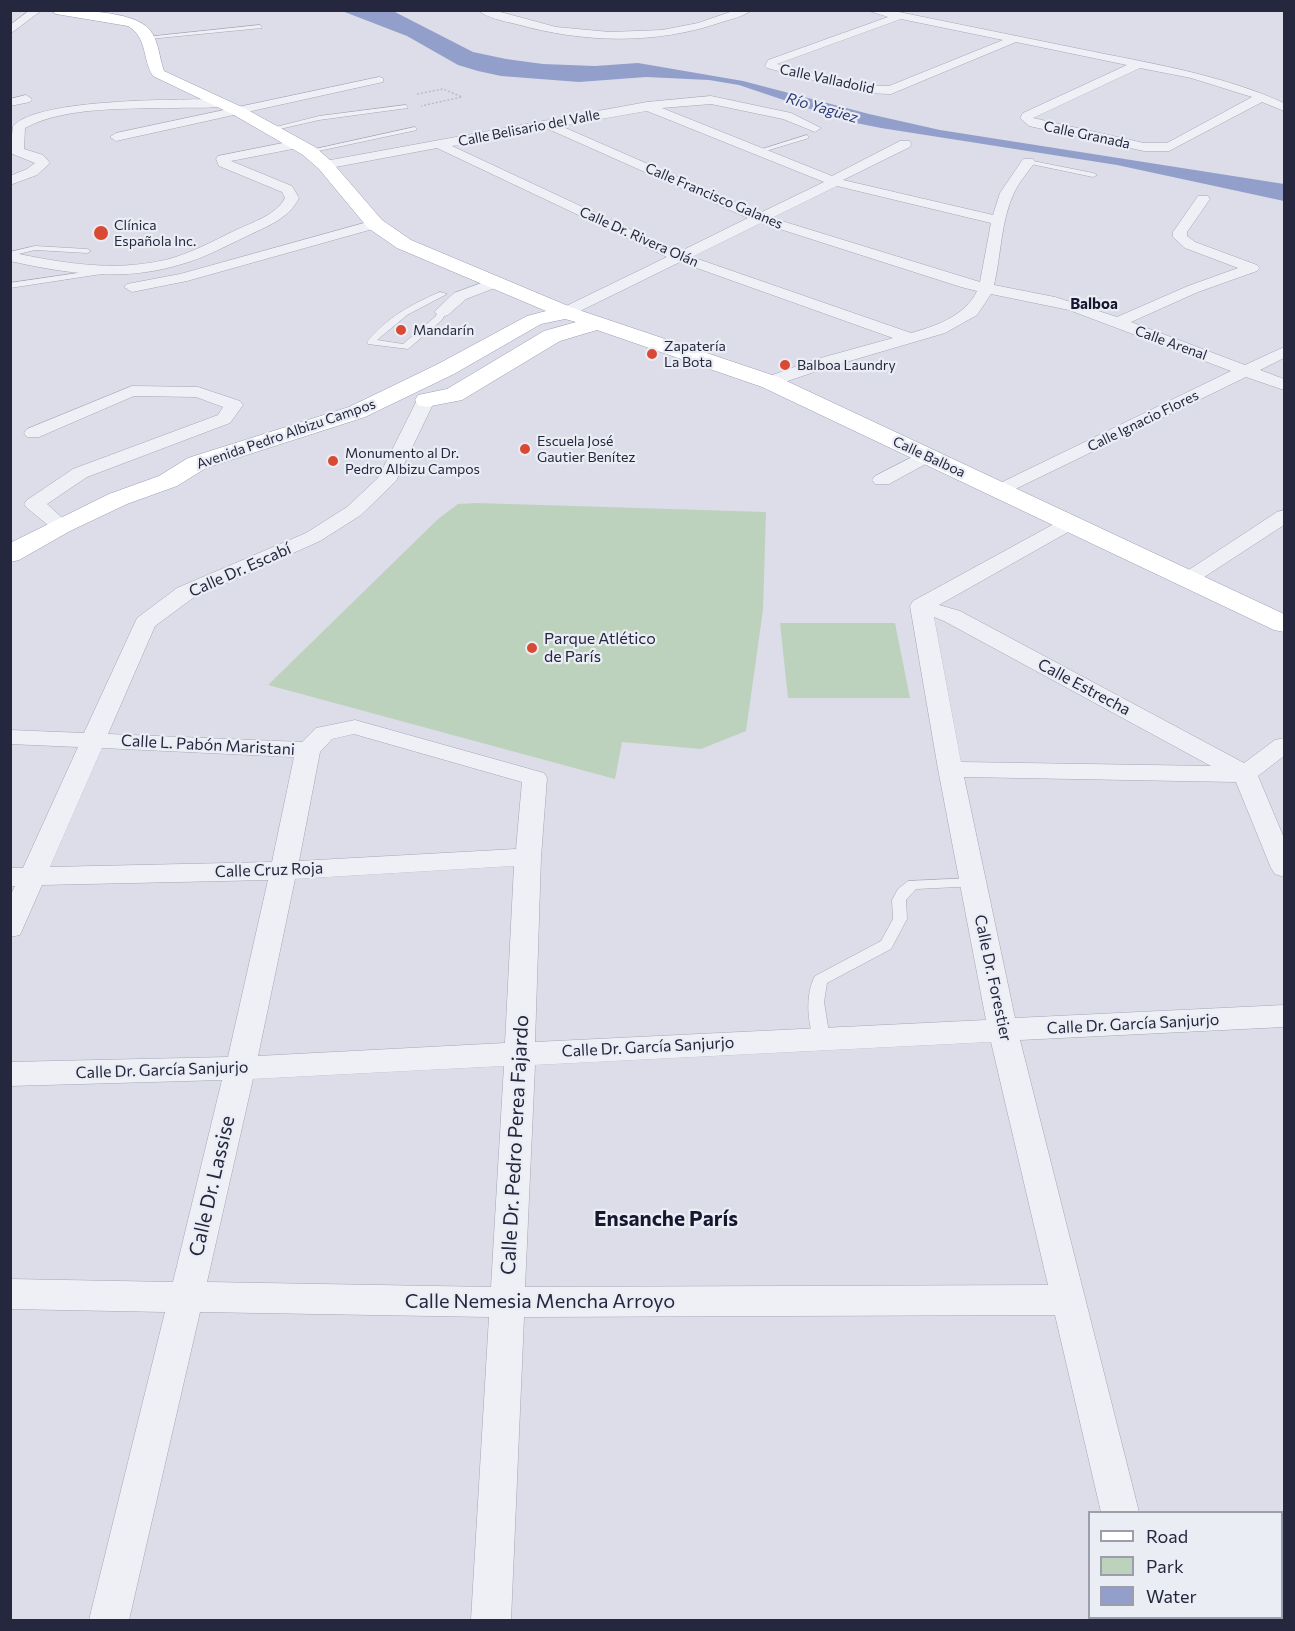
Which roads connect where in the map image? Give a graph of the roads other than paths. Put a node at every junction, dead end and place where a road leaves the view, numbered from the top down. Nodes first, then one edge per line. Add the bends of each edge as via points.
1 (37, 10) edge
2 (482, 10) edge
3 (747, 10) edge
4 (871, 10) edge
5 (70, 11) edge
6 (897, 17) junction
7 (260, 27) dead end
8 (10, 31) edge
9 (149, 37) junction
10 (1012, 40) junction
11 (1139, 64) junction
12 (379, 80) dead end
13 (1262, 97) junction
14 (26, 99) dead end
15 (10, 103) edge
16 (218, 103) junction
17 (371, 103) dead end
18 (646, 106) junction
19 (1282, 106) edge
20 (406, 107) dead end
21 (382, 109) junction
22 (304, 111) dead end
23 (240, 112) junction
24 (319, 118) junction
25 (549, 125) junction
26 (271, 129) junction
27 (415, 129) dead end
28 (811, 132) joint
29 (116, 137) dead end
30 (905, 144) dead end
31 (440, 145) junction
32 (304, 147) junction
33 (14, 149) edge
34 (759, 151) junction
35 (1028, 162) joint
36 (325, 165) junction
37 (1093, 175) dead end
38 (10, 181) edge
39 (835, 182) junction
40 (1203, 199) dead end
41 (759, 218) junction
42 (998, 220) junction
43 (375, 224) junction
44 (87, 251) dead end
45 (10, 255) edge
46 (679, 257) junction
47 (105, 271) junction
48 (10, 286) edge
49 (132, 287) dead end
50 (986, 288) junction
51 (443, 294) joint
52 (495, 294) junction
53 (442, 312) joint
54 (558, 319) junction
55 (1117, 323) junction
56 (602, 325) junction
57 (912, 339) junction
58 (1284, 352) edge
59 (1245, 370) junction
60 (770, 382) junction
61 (1284, 385) edge
62 (425, 390) junction
63 (33, 433) dead end
64 (926, 456) junction
65 (882, 480) dead end
66 (1001, 490) junction
67 (1284, 516) edge
68 (1070, 523) junction
69 (61, 526) junction
70 (10, 554) edge
71 (1188, 579) junction
72 (921, 606) junction
73 (1284, 624) edge
74 (10, 737) edge
75 (92, 740) junction
76 (1284, 745) edge
77 (308, 750) junction
78 (950, 769) junction
79 (1245, 774) junction
80 (535, 778) joint
81 (528, 857) junction
82 (1284, 868) edge
83 (284, 871) junction
84 (21, 877) edge
85 (973, 883) junction
86 (10, 928) edge
87 (1284, 1016) edge
88 (1003, 1030) junction
89 (822, 1039) junction
90 (520, 1053) junction
91 (240, 1068) junction
92 (10, 1074) edge
93 (10, 1294) edge
94 (185, 1297) junction
95 (1070, 1300) junction
96 (507, 1302) junction
97 (1120, 1511) edge
98 (110, 1620) edge
99 (491, 1620) edge

1 - 8 street
2 - 3 street via 552,29 626,34 683,30
4 - 6 street
5 - 9 main road via 132,23
6 - 10 street
6 - 10 street, Calle Valladolid via 772,62 771,66 863,89 891,90
7 - 9 lane
9 - 16 main road, Calle Balboa via 158,72
10 - 11 street
11 - 13 street via 1222,82
11 - 13 street, Calle Granada via 1026,118 1033,123 1144,147 1169,147
12 - 23 street
13 - 19 street
14 - 15 street
16 - 23 main road, Calle Balboa
16 - 33 street via 82,109 37,117 19,126
17 - 21 lane
18 - 25 street, Calle Belisario del Valle
18 - 28 street, Calle Belisario del Valle via 711,100 787,116
18 - 34 street
20 - 21 lane
21 - 24 lane
22 - 24 lane
23 - 26 main road, Calle Balboa
23 - 29 street
24 - 26 lane
25 - 31 street, Calle Belisario del Valle
25 - 41 street, Calle Francisco Galanes
26 - 32 main road, Calle Balboa
27 - 32 lane
28 - 34 lane
30 - 39 street
31 - 36 street, Calle Belisario del Valle
31 - 46 street, Calle Dr. Rivera Olán
32 - 36 main road, Calle Balboa
32 - 47 street via 223,159 224,163 286,189 292,198 278,215 177,260
33 - 38 street via 43,163
34 - 39 street
35 - 37 lane
35 - 42 street via 1007,193
36 - 43 main road, Calle Balboa
39 - 41 street
39 - 42 street
40 - 55 street via 1180,237 1190,245 1252,268
41 - 46 street
41 - 50 street, Calle Francisco Galanes
42 - 50 street
43 - 49 street via 182,278
43 - 52 main road, Calle Balboa
44 - 45 lane via 35,249
45 - 47 street via 51,266
46 - 54 street
46 - 57 street, Calle Dr. Rivera Olán
47 - 48 lane
50 - 55 street, Calle Arenal via 1049,300
50 - 57 street via 971,312 939,330
51 - 52 street
51 - 53 lane via 411,307 384,326 371,342 405,347
52 - 53 street via 460,296
52 - 54 main road, Calle Balboa
52 - 62 main road via 446,356
54 - 56 main road, Calle Balboa
54 - 62 main road, Avenida Pedro Albizu Campos
55 - 59 street, Calle Arenal
56 - 60 main road, Calle Balboa
56 - 62 main road via 566,330 454,395
57 - 60 street
58 - 59 street, Calle Ignacio Flores
59 - 61 street, Calle Arenal
59 - 66 street, Calle Ignacio Flores
60 - 64 main road, Calle Balboa
62 - 69 main road, Avenida Pedro Albizu Campos via 382,424 200,477 168,481 117,499
62 - 75 street, Calle Dr. Escabí via 386,481 354,511 313,537 186,593 145,623
63 - 69 street via 132,391 198,392 234,405 224,419 80,473 34,504
64 - 65 street
64 - 66 main road, Calle Balboa
66 - 68 main road, Calle Balboa
67 - 71 street
68 - 71 main road, Calle Balboa
68 - 72 street
69 - 70 main road, Avenida Pedro Albizu Campos
71 - 73 main road, Calle Balboa
72 - 78 street, Calle Dr. Forestier
72 - 79 street, Calle Estrecha via 952,616
74 - 75 street, Calle L. Pabón Maristani
75 - 77 street, Calle L. Pabón Maristani
75 - 84 street, Calle Dr. Escabí
76 - 79 street
77 - 80 street, Calle L. Pabón Maristani via 324,733 355,728
77 - 83 street, Calle Dr. Lassise
78 - 79 street
78 - 85 street, Calle Dr. Forestier
79 - 82 street
80 - 81 street, Calle Dr. Pedro Perea Fajardo
81 - 83 street, Calle Cruz Roja
81 - 90 street, Calle Dr. Pedro Perea Fajardo
83 - 84 street, Calle Cruz Roja
83 - 91 street, Calle Dr. Lassise
84 - 86 street, Calle Dr. Escabí
85 - 88 street, Calle Dr. Forestier
85 - 89 lane via 913,885 903,892 899,900 900,919 886,945 820,980 816,990
87 - 88 street, Calle Dr. García Sanjurjo
88 - 89 street, Calle Dr. García Sanjurjo
88 - 95 street, Calle Dr. Forestier
89 - 90 street, Calle Dr. García Sanjurjo
90 - 91 street, Calle Dr. García Sanjurjo
90 - 96 street, Calle Dr. Pedro Perea Fajardo
91 - 92 street, Calle Dr. García Sanjurjo
91 - 94 street, Calle Dr. Lassise
93 - 94 street, Calle Nemesia Mencha Arroyo
94 - 96 street, Calle Nemesia Mencha Arroyo
94 - 98 street, Calle Dr. Lassise
95 - 96 street, Calle Nemesia Mencha Arroyo
95 - 97 street, Calle Dr. Forestier
96 - 99 street, Calle Dr. Pedro Perea Fajardo

